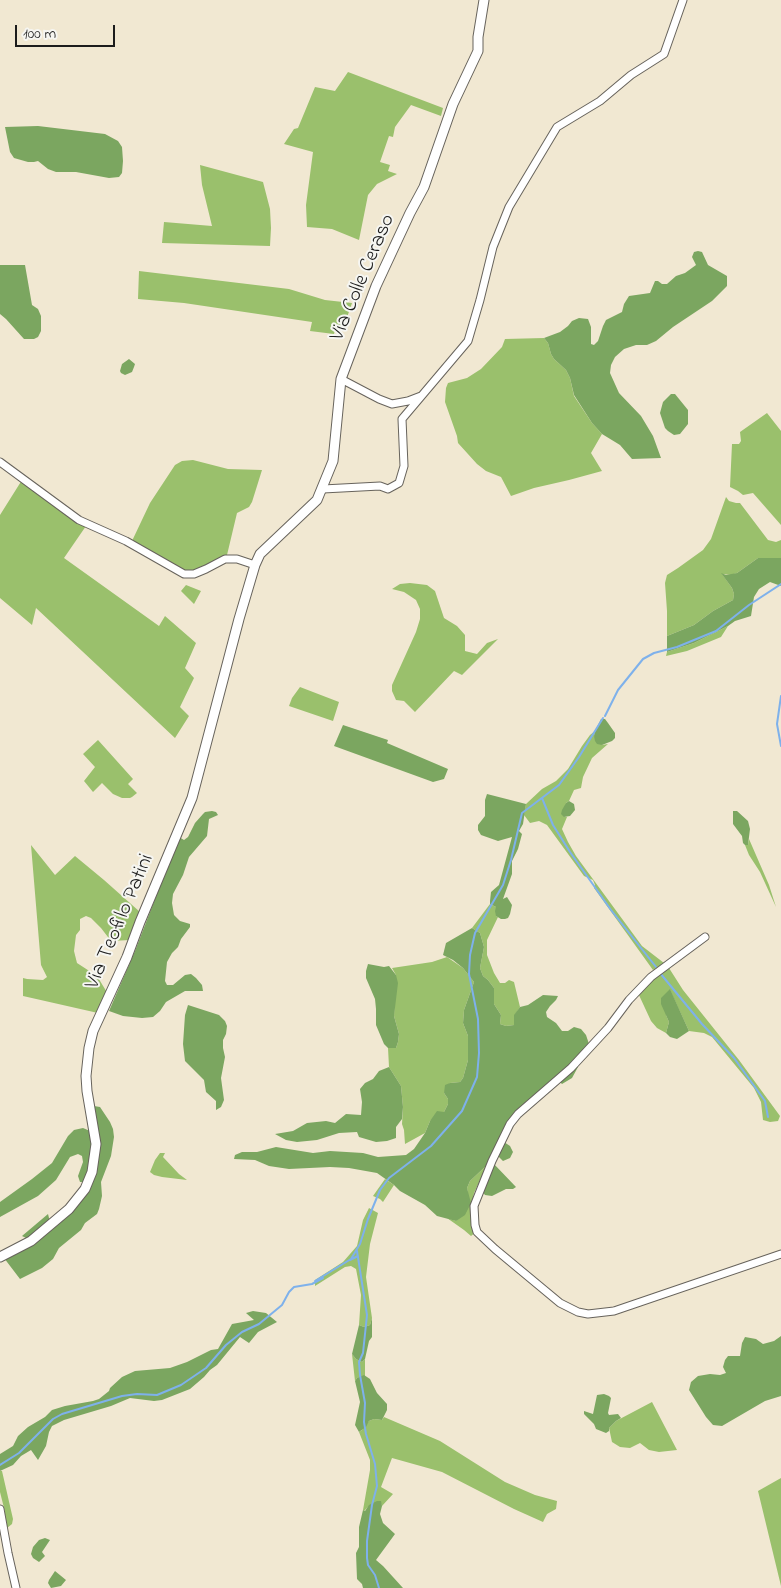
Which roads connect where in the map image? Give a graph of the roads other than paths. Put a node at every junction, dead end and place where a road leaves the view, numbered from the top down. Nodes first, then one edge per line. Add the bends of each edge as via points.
1 (484, 0) edge
2 (683, 0) edge
3 (341, 379) junction
4 (422, 395) junction
5 (0, 462) edge
6 (323, 489) junction
7 (260, 554) joint
8 (255, 565) junction
9 (705, 937) dead end
10 (781, 1254) edge
11 (0, 1257) edge
12 (0, 1510) edge
13 (16, 1588) edge

1 - 3 street, Via Colle Ceraso via 478,51 452,104 424,187 376,286
2 - 4 street via 664,54 631,75 600,101 557,127 509,207 493,246 468,341
3 - 4 street via 392,404
3 - 6 street, Via Colle Ceraso via 333,460
4 - 6 street via 402,419 404,466 399,483 388,489 380,486
5 - 8 street via 78,520 126,541 184,574 194,574 225,559
6 - 7 street, Via Colle Ceraso via 317,500
7 - 8 street, Via Teofilo Patini
8 - 11 street, Via Teofilo Patini via 192,798 93,1033 86,1076 96,1144 92,1172 85,1189 69,1209 31,1241
9 - 10 street via 651,978 571,1068 510,1124 474,1206 475,1225 495,1250 560,1303 588,1314 614,1311
12 - 13 street

